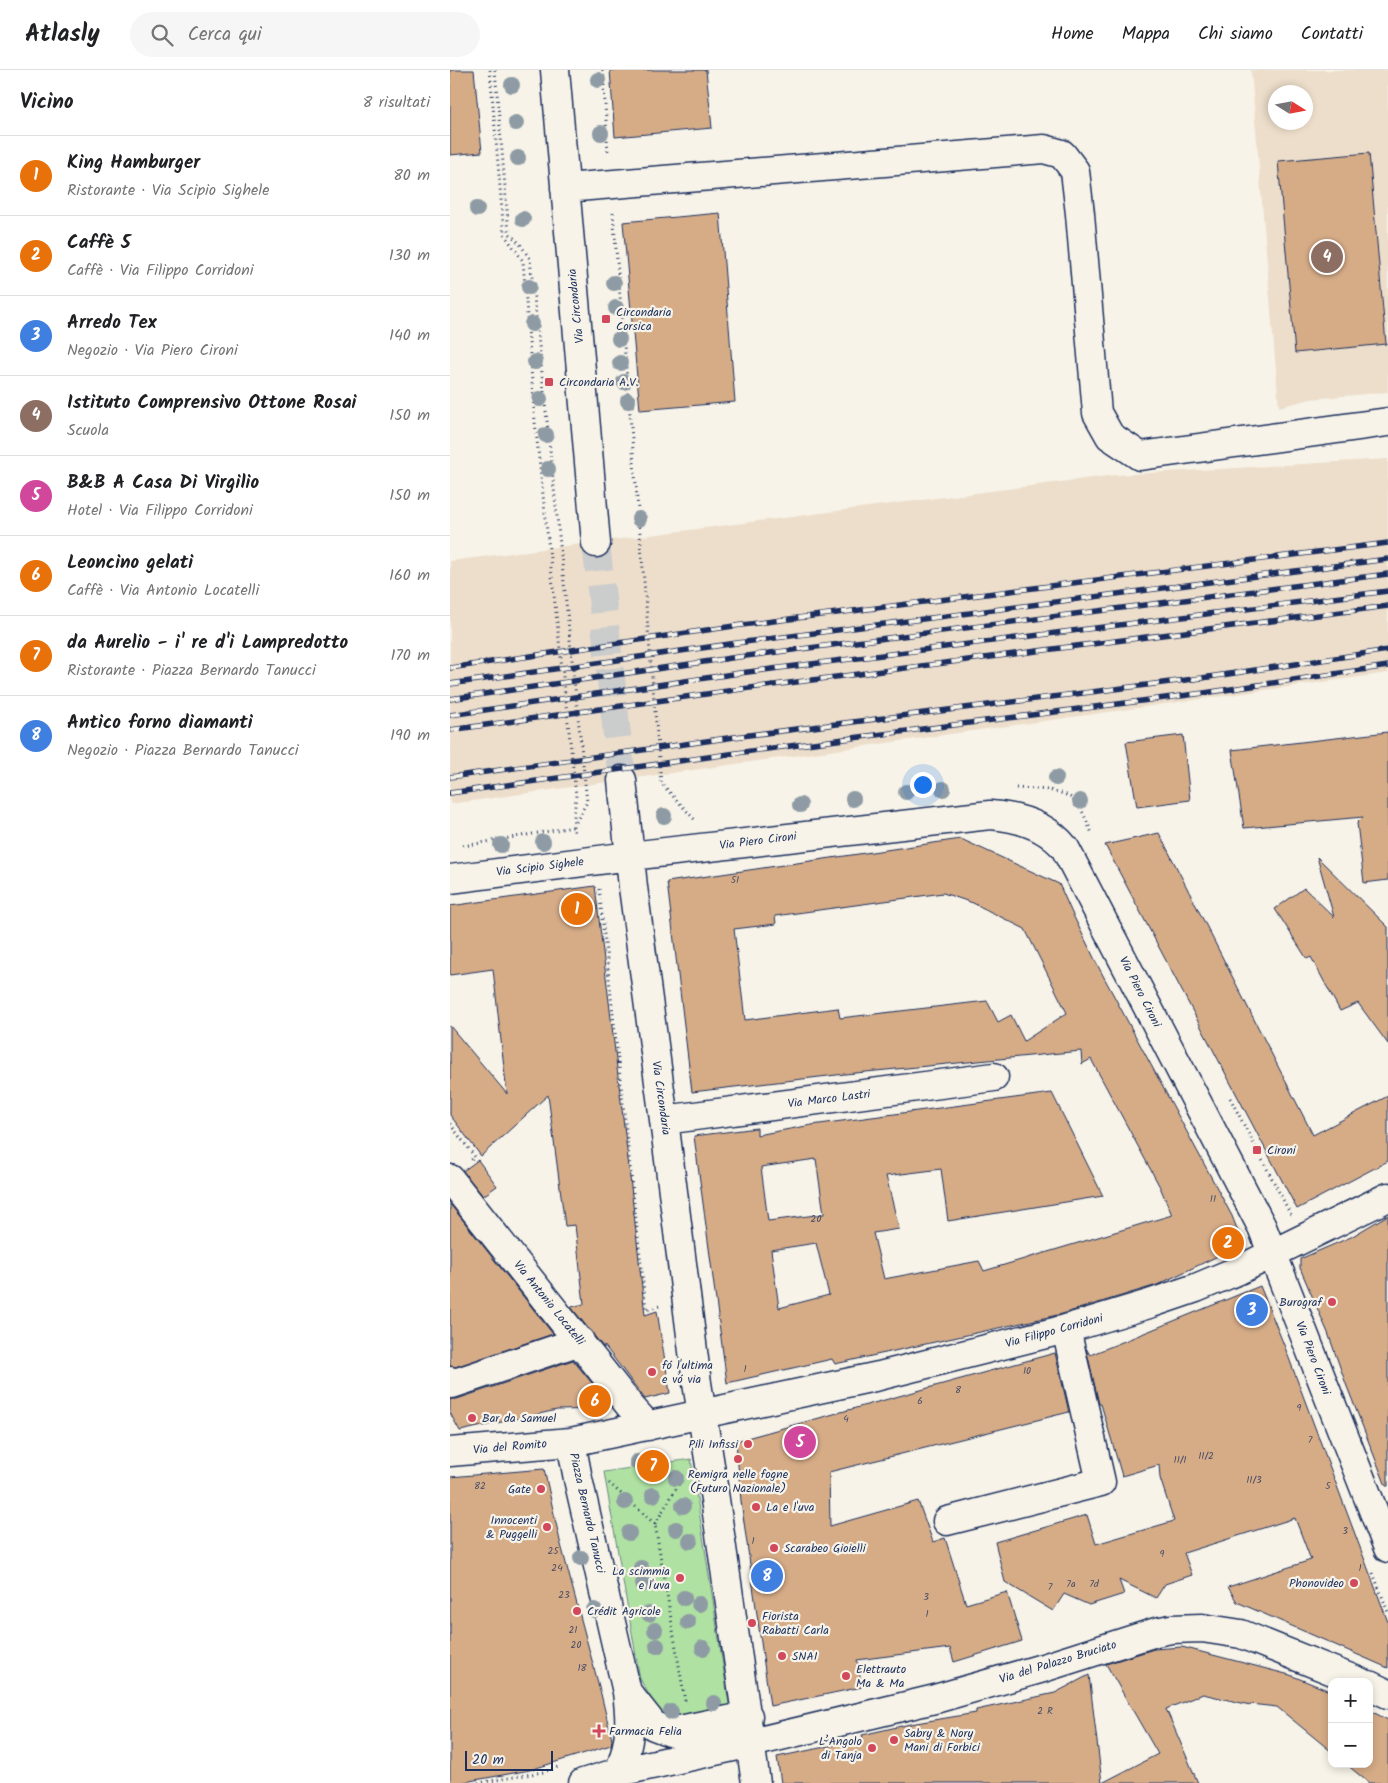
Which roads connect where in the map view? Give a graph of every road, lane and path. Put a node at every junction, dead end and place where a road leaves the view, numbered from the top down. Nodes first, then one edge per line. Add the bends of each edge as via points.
1 (490, 70) edge
2 (495, 70) edge
3 (555, 70) edge
4 (603, 70) edge
5 (608, 153) dead end
6 (565, 188) junction
7 (613, 213) dead end
8 (1388, 422) edge
9 (596, 543) tunnel mouth
10 (622, 780) tunnel mouth
11 (1013, 788) dead end
12 (697, 822) dead end
13 (574, 827) junction
14 (1094, 836) dead end
15 (460, 847) dead end
16 (630, 856) junction
17 (450, 879) edge
18 (598, 881) dead end
19 (994, 1077) dead end
20 (1226, 1089) dead end
21 (664, 1120) junction
22 (450, 1179) edge
23 (1388, 1197) edge
24 (1293, 1221) dead end
25 (1273, 1254) junction
26 (661, 1315) dead end
27 (1066, 1329) junction
28 (580, 1341) junction
29 (450, 1382) edge
30 (703, 1414) junction
31 (648, 1426) junction
32 (571, 1442) junction
33 (450, 1452) edge
34 (684, 1476) dead end
35 (605, 1480) dead end
36 (947, 1521) dead end
37 (656, 1524) junction
38 (1388, 1548) edge
39 (1350, 1678) edge
40 (1373, 1687) edge
41 (627, 1692) junction
42 (1388, 1694) edge
43 (686, 1701) dead end
44 (748, 1716) junction
45 (752, 1743) junction
46 (561, 1766) dead end
47 (619, 1772) junction
48 (1388, 1779) edge
49 (478, 1783) edge
50 (583, 1783) edge
51 (756, 1783) edge
52 (1386, 1783) edge

1 - 13 path via 504,234 523,261 535,422 576,795
2 - 13 path via 509,232 530,259 587,802
3 - 6 street, Via Circondaria
4 - 5 path
6 - 8 street via 1044,149 1062,154 1075,172 1097,413 1110,436 1140,456
6 - 9 street, Via Circondaria
7 - 12 path via 661,783
10 - 16 street, Via Circondaria
11 - 14 path via 1046,789 1067,795 1076,801
13 - 15 path
16 - 17 street, Via Scipio Sighele
16 - 21 street, Via Circondaria
16 - 25 street, Via Piero Cironi via 990,815 1013,818 1049,833 1066,848
18 - 26 path via 646,1309 660,1306
19 - 21 street, Via Marco Lastri
20 - 24 path
21 - 30 street, Via Circondaria
22 - 28 street, Via Antonio Locatelli
23 - 25 street, Via Filippo Corridoni
25 - 27 street, Via Filippo Corridoni via 1196,1288
25 - 38 street, Via Piero Cironi
27 - 30 street, Via Filippo Corridoni via 878,1376
27 - 36 street via 1101,1482
28 - 29 street via 452,1384
28 - 31 street, Via Antonio Locatelli
30 - 31 street, Piazza Bernardo Tanucci
30 - 44 street
31 - 32 street, Piazza Bernardo Tanucci
32 - 33 street, Via del Romito
32 - 41 street, Piazza Bernardo Tanucci
34 - 37 path
35 - 37 path
37 - 43 path
39 - 45 street, Via del Palazzo Bruciato via 1241,1634 1202,1628 1171,1629 935,1699
40 - 42 street
41 - 44 street, Piazza Bernardo Tanucci via 654,1726 670,1732
41 - 47 street, Piazza Bernardo Tanucci via 629,1741
44 - 45 street
45 - 47 street
45 - 51 street
46 - 49 path
47 - 50 street
48 - 52 path

